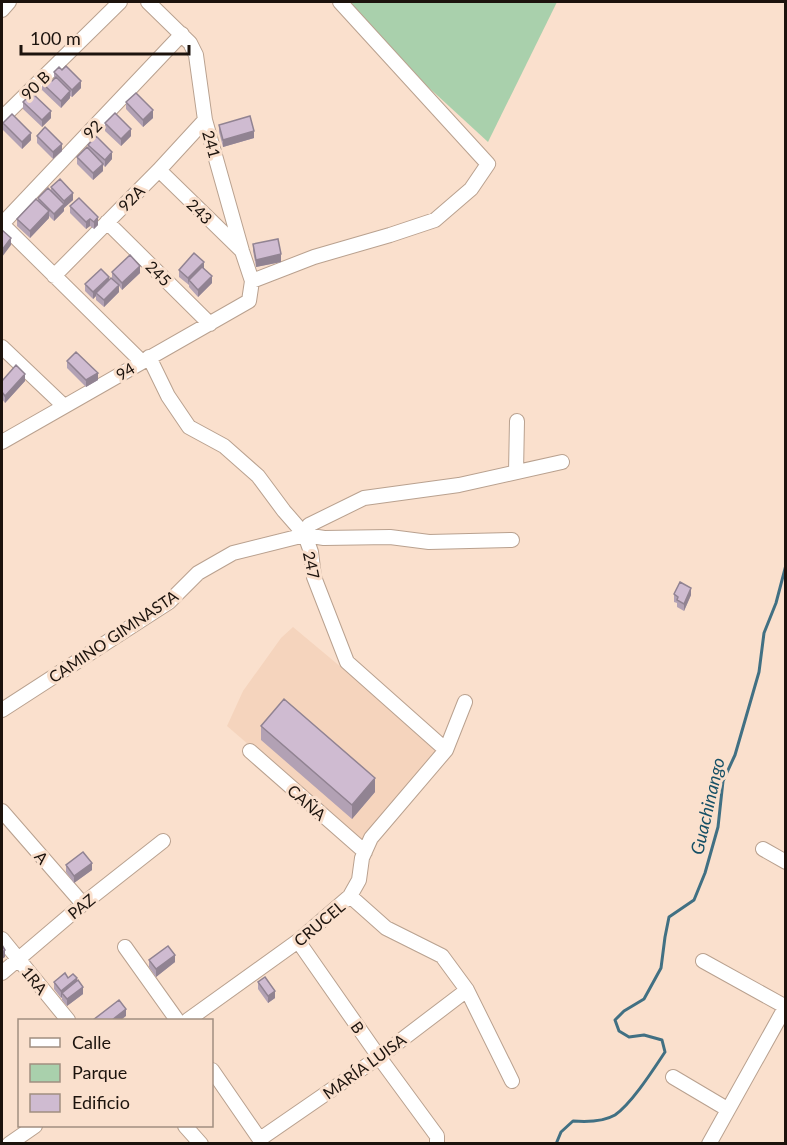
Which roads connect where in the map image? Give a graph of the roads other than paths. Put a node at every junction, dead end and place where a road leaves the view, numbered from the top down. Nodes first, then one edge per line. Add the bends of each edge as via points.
1 (9, 2) edge
2 (120, 2) edge
3 (148, 2) edge
4 (340, 2) edge
5 (2, 10) edge
6 (182, 34) junction
7 (2, 118) edge
8 (205, 120) junction
9 (159, 170) junction
10 (107, 222) junction
11 (2, 224) edge
12 (242, 251) junction
13 (54, 276) junction
14 (252, 281) junction
15 (249, 301) joint
16 (210, 324) junction
17 (2, 347) edge
18 (145, 359) junction
19 (64, 406) junction
20 (517, 421) dead end
21 (2, 442) edge
22 (562, 462) dead end
23 (516, 472) junction
24 (305, 535) junction
25 (512, 540) dead end
26 (465, 702) dead end
27 (2, 710) edge
28 (446, 750) junction
29 (250, 751) dead end
30 (2, 811) edge
31 (163, 841) dead end
32 (763, 849) dead end
33 (365, 852) junction
34 (786, 862) edge
35 (350, 896) junction
36 (83, 904) junction
37 (2, 939) edge
38 (298, 941) junction
39 (124, 947) dead end
40 (18, 959) junction
41 (703, 961) dead end
42 (2, 973) edge
43 (467, 990) junction
44 (785, 1007) edge
45 (67, 1019) edge
46 (176, 1019) edge
47 (189, 1019) edge
48 (379, 1057) junction
49 (213, 1071) edge
50 (673, 1077) dead end
51 (512, 1081) dead end
52 (728, 1109) junction
53 (32, 1127) edge
54 (187, 1127) edge
55 (262, 1141) edge
56 (9, 1143) edge
57 (201, 1143) edge
58 (437, 1143) edge
59 (709, 1143) edge

1 - 5 street
2 - 7 street, 90 B
3 - 6 street, 241
4 - 14 street via 488,164 471,189 435,219
6 - 8 street, 241 via 196,55
6 - 11 street, 92
8 - 9 street, 92A
8 - 12 street, 241
9 - 10 street, 92A
9 - 12 street, 243
10 - 13 street, 92A
10 - 16 street, 245
11 - 13 street, 247
12 - 14 street, 241
13 - 18 street, 247
14 - 15 street, 241
15 - 16 street, 94
16 - 18 street, 94
17 - 19 street
18 - 19 street, 94
18 - 24 street, 247 via 189,427 224,446 258,476
19 - 21 street, 94
20 - 23 street
22 - 23 street, CAMINO GIMNASTA
23 - 24 street, CAMINO GIMNASTA via 459,485 364,498 309,525
24 - 25 street via 429,542
24 - 27 street, CAMINO GIMNASTA via 233,553 198,573 169,602
24 - 28 street, 247 via 314,577 347,662
26 - 28 street, CRUCEL
28 - 33 street, CRUCEL via 370,838
29 - 33 street, CAÑA
30 - 36 street, A
31 - 36 street, PAZ
32 - 34 street
33 - 35 street, CRUCEL via 359,880
35 - 38 street, CRUCEL
35 - 43 street via 386,928 442,956
36 - 40 street, PAZ
37 - 40 street, 1RA
38 - 47 street, CRUCEL
38 - 48 street, B
39 - 46 street
40 - 42 street, PAZ
40 - 45 street, 1RA
41 - 44 street
43 - 48 street, MARÍA LUISA
43 - 51 street
44 - 52 street
48 - 55 street, MARÍA LUISA
48 - 58 street, B via 437,1136
49 - 55 street
50 - 52 street
52 - 59 street
53 - 56 street
54 - 57 street

